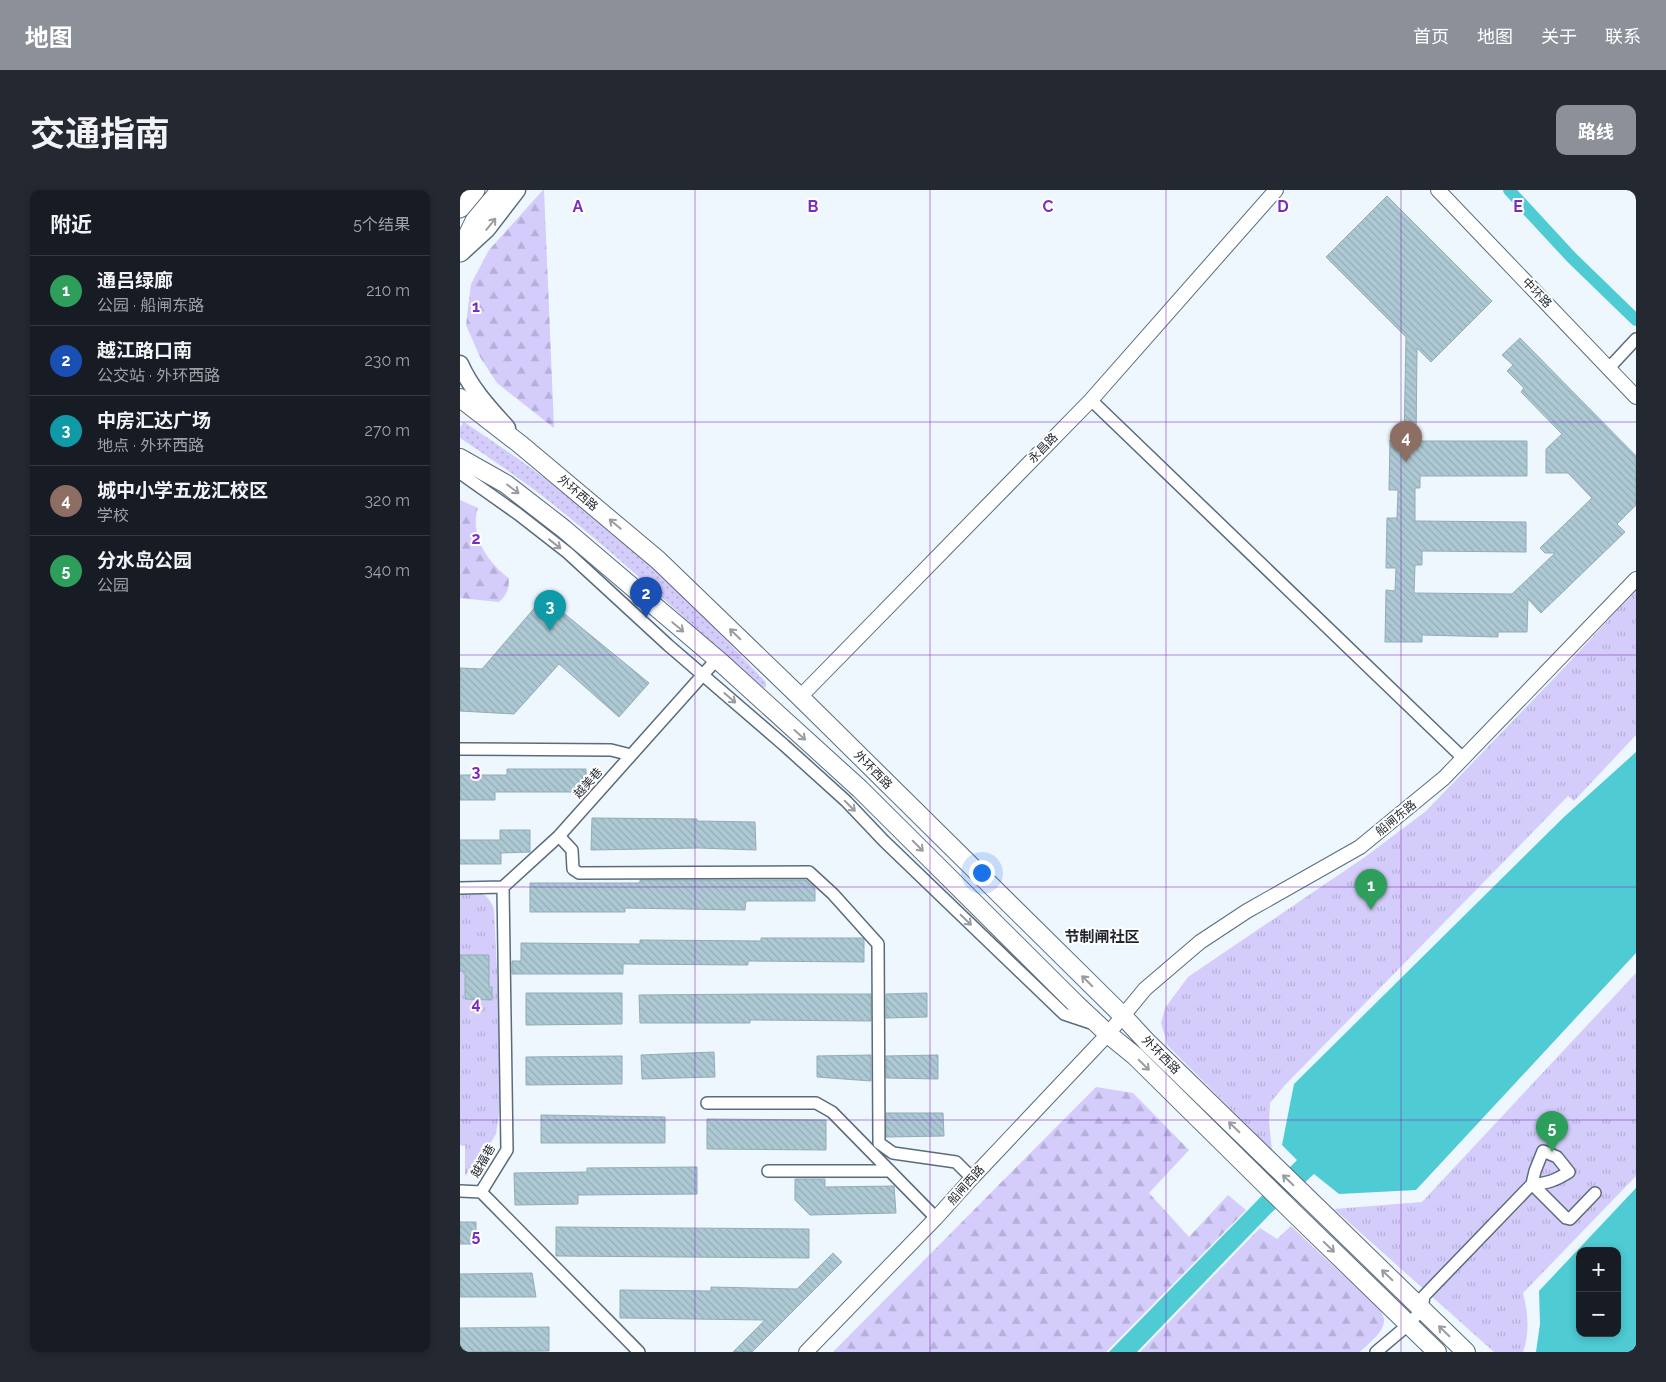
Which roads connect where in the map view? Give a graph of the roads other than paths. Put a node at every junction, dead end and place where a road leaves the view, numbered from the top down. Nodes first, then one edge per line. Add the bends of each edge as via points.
1 (475, 190) edge
2 (501, 190) edge
3 (517, 190) edge
4 (1276, 190) edge
5 (1438, 190) edge
6 (460, 208) edge
7 (460, 253) edge
8 (1636, 339) edge
9 (460, 364) edge
10 (1609, 368) junction
11 (1636, 397) edge
12 (460, 398) edge
13 (1091, 400) junction
14 (521, 445) junction
15 (463, 464) edge
16 (1636, 579) edge
17 (717, 659) junction
18 (703, 675) junction
19 (800, 697) junction
20 (460, 749) edge
21 (631, 755) junction
22 (1463, 758) junction
23 (559, 836) junction
24 (503, 887) junction
25 (460, 888) edge
26 (1122, 1015) junction
27 (1104, 1030) junction
28 (707, 1103) dead end
29 (768, 1171) dead end
30 (890, 1171) junction
31 (972, 1178) junction
32 (460, 1191) edge
33 (481, 1192) junction
34 (1595, 1194) dead end
35 (936, 1218) junction
36 (1422, 1310) junction
37 (1408, 1324) junction
38 (639, 1352) edge
39 (806, 1352) edge
40 (1376, 1352) edge
41 (1437, 1352) edge
42 (1466, 1352) edge

1 - 6 highway
2 - 7 highway via 475,222
7 -> 3 main road via 486,230
4 - 13 street, 永昌路
5 - 10 street, 中环路
8 - 10 street
9 - 14 main road via 478,395
10 - 11 street, 中环路
12 - 14 main road, 外环西路
13 - 19 street, 永昌路
13 - 22 street
19 -> 14 main road, 外环西路 via 658,560
15 -> 17 main road, 外环西路 via 506,484
15 -> 18 street
16 - 22 street, 船闸东路
17 - 18 street, 越美巷
17 -> 27 main road, 外环西路 via 860,789
18 - 21 street, 越美巷
18 -> 27 street via 839,795 1064,1014
26 -> 19 main road, 外环西路
20 - 21 street via 611,750
21 - 23 street, 越美巷
22 - 26 street, 船闸东路 via 1444,778 1360,847 1247,911 1200,942 1145,989
23 - 24 street, 越美巷
23 - 31 street via 572,850 573,869 579,874 809,872 878,944 879,1142 893,1153 956,1162
24 - 25 street
24 - 33 street, 越福巷 via 507,1150
26 - 27 street, 船闸西路
36 -> 26 main road, 外环西路
27 - 31 street, 船闸西路
27 -> 37 main road, 外环西路 via 1135,1056
28 - 30 street via 816,1103 832,1112
29 - 30 street
30 - 35 street
31 - 35 street, 船闸西路
32 - 33 street
33 - 38 street, 越福巷
34 - 36 street via 1570,1219 1532,1184 1424,1296
35 - 39 street, 船闸西路
36 - 37 street
42 -> 36 main road
37 - 40 street
37 - 41 main road

